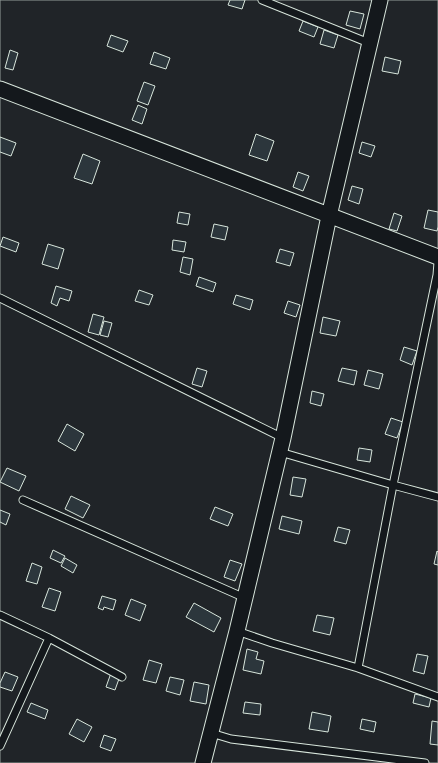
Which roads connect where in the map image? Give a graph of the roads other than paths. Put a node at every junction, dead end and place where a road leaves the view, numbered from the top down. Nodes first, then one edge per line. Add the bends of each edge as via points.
1 (262, 0) edge
2 (380, 0) edge
3 (370, 43) junction
4 (0, 89) edge
5 (329, 216) junction
6 (438, 258) edge
7 (438, 262) edge
8 (0, 298) edge
9 (281, 445) junction
10 (393, 485) junction
11 (438, 497) edge
12 (23, 500) dead end
13 (245, 598) junction
14 (0, 615) edge
15 (237, 631) junction
16 (49, 638) junction
17 (358, 668) junction
18 (122, 677) dead end
19 (438, 697) edge
20 (211, 733) junction
21 (0, 746) edge
22 (203, 763) edge
23 (425, 763) edge

1 - 3 lane
2 - 3 street
3 - 5 street
4 - 5 street
5 - 6 street
5 - 9 street
7 - 10 lane
8 - 9 lane
9 - 10 lane
9 - 13 street
10 - 11 lane
10 - 17 lane
12 - 13 lane
13 - 15 street
14 - 16 lane
15 - 17 lane
15 - 20 street
16 - 18 lane
16 - 21 lane
17 - 19 lane
20 - 22 street
20 - 23 lane via 232,740

